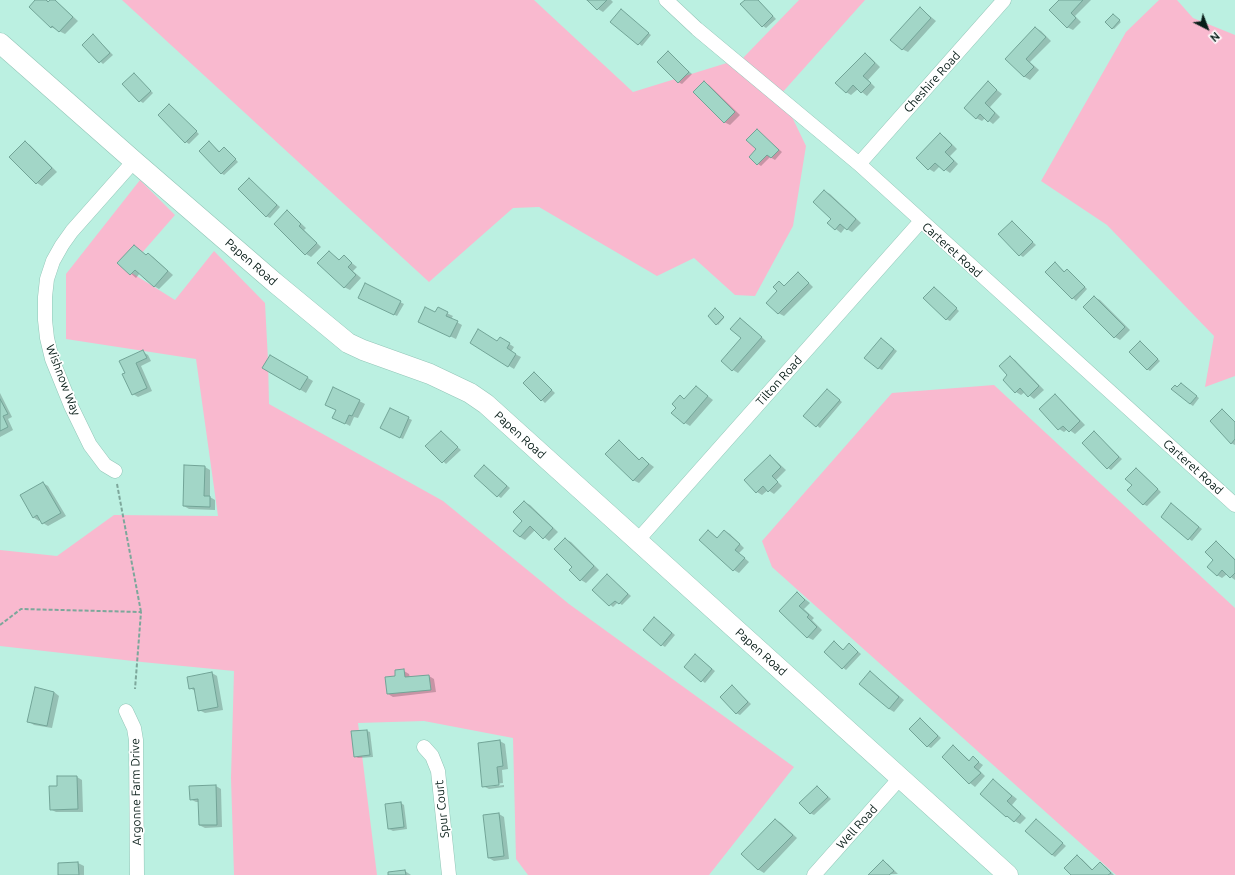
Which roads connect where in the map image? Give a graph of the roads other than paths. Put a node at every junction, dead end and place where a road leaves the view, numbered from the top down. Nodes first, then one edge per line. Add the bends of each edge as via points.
1 (666, 0) edge
2 (1004, 0) edge
3 (0, 43) edge
4 (134, 161) junction
5 (859, 164) junction
6 (921, 221) junction
7 (115, 471) road end
8 (1235, 505) edge
9 (637, 540) junction
10 (126, 711) dead end
11 (424, 747) dead end
12 (900, 778) junction
13 (137, 875) edge
14 (449, 875) edge
15 (814, 875) edge
16 (1008, 875) edge

1 - 5 street, Carteret Road via 697,29
2 - 5 street, Cheshire Road
3 - 4 street, Papen Road
4 - 7 street, Wishnow Way via 62,245 47,279 45,298 47,338 57,372 90,445 105,465
4 - 9 street, Papen Road via 348,343 430,374 470,393 486,404
5 - 6 street, Carteret Road
6 - 8 street, Carteret Road
6 - 9 street, Tilton Road
9 - 12 street, Papen Road
10 - 13 street, Argonne Farm Drive via 134,728 136,740
11 - 14 street, Spur Court via 432,756 438,771
12 - 15 street, Well Road
12 - 16 street, Papen Road

